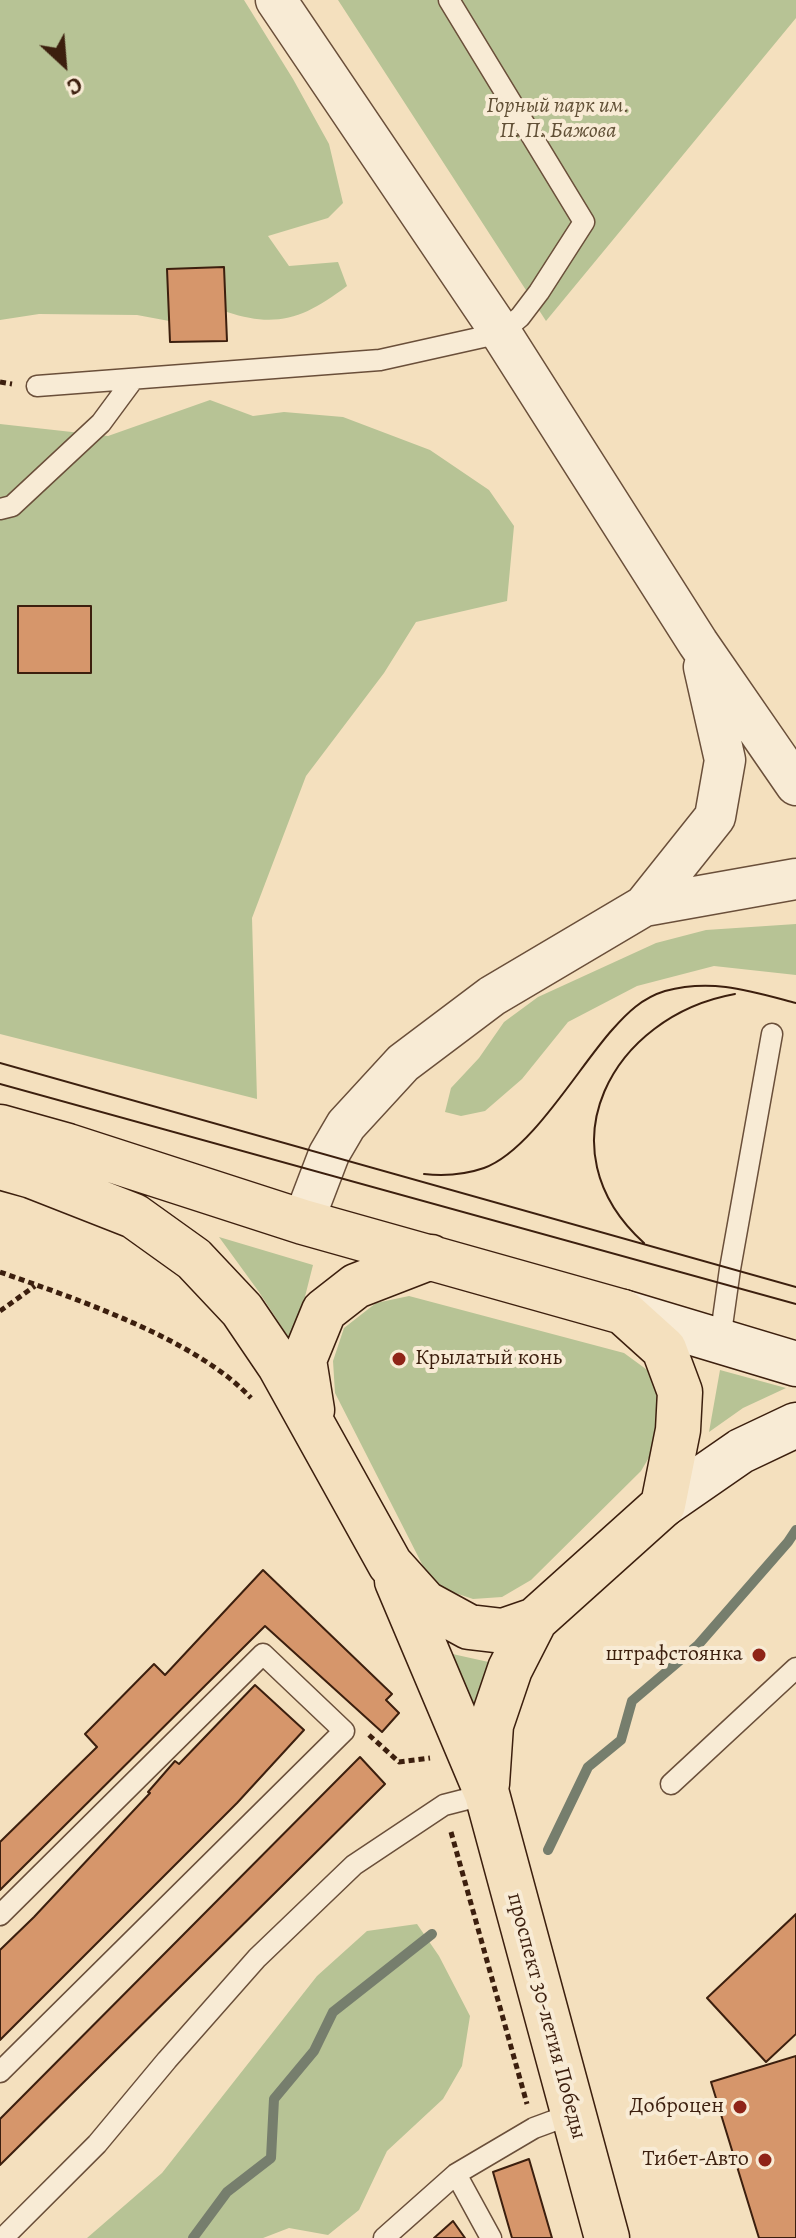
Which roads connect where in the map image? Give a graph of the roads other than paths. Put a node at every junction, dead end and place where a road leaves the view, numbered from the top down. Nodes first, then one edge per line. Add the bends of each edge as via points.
1 (276, 0) edge
2 (449, 0) edge
3 (501, 333) junction
4 (132, 381) junction
5 (37, 386) dead end
6 (0, 509) edge
7 (698, 643) junction
8 (796, 785) edge
9 (796, 879) edge
10 (644, 906) junction
11 (772, 1034) dead end
12 (0, 1127) edge
13 (0, 1167) edge
14 (303, 1222) junction
15 (431, 1257) junction
16 (623, 1312) junction
17 (720, 1340) junction
18 (796, 1364) edge
19 (314, 1425) junction
20 (796, 1425) edge
21 (663, 1505) junction
22 (390, 1564) junction
23 (535, 1620) junction
24 (796, 1668) edge
25 (671, 1784) dead end
26 (487, 1794) junction
27 (0, 1915) edge
28 (0, 2072) edge
29 (553, 2121) junction
30 (456, 2174) junction
31 (3, 2238) edge
32 (384, 2238) edge
33 (491, 2238) edge
34 (607, 2238) edge

1 - 3 street
2 - 3 lane via 584,222 539,292
3 - 4 lane via 380,360
3 - 7 street
4 - 5 lane
4 - 6 lane via 101,423 12,506
7 - 8 street
7 - 10 street via 725,760 715,817
9 - 10 street
10 - 14 street via 492,996 403,1063 346,1125
11 - 17 lane
12 - 14 main road
13 - 19 main road via 134,1216 194,1259 242,1310
14 - 15 main road
15 - 16 main road
15 - 19 main road via 356,1286 324,1311 304,1360
16 - 17 main road
16 - 21 main road via 664,1349 680,1392
17 - 18 main road
19 - 22 main road
20 - 21 main road via 741,1451
21 - 23 main road
22 - 23 main road via 425,1603 469,1627 503,1631
22 - 26 main road, проспект 30-летия Победы
23 - 26 main road, проспект 30-летия Победы via 510,1669 491,1725
24 - 25 lane
26 - 29 main road, проспект 30-летия Победы
26 - 31 lane via 444,1805 354,1865 257,1958 97,2144
27 - 28 lane via 263,1654 344,1731
29 - 30 lane
29 - 34 main road, проспект 30-летия Победы
30 - 32 lane
30 - 33 lane

